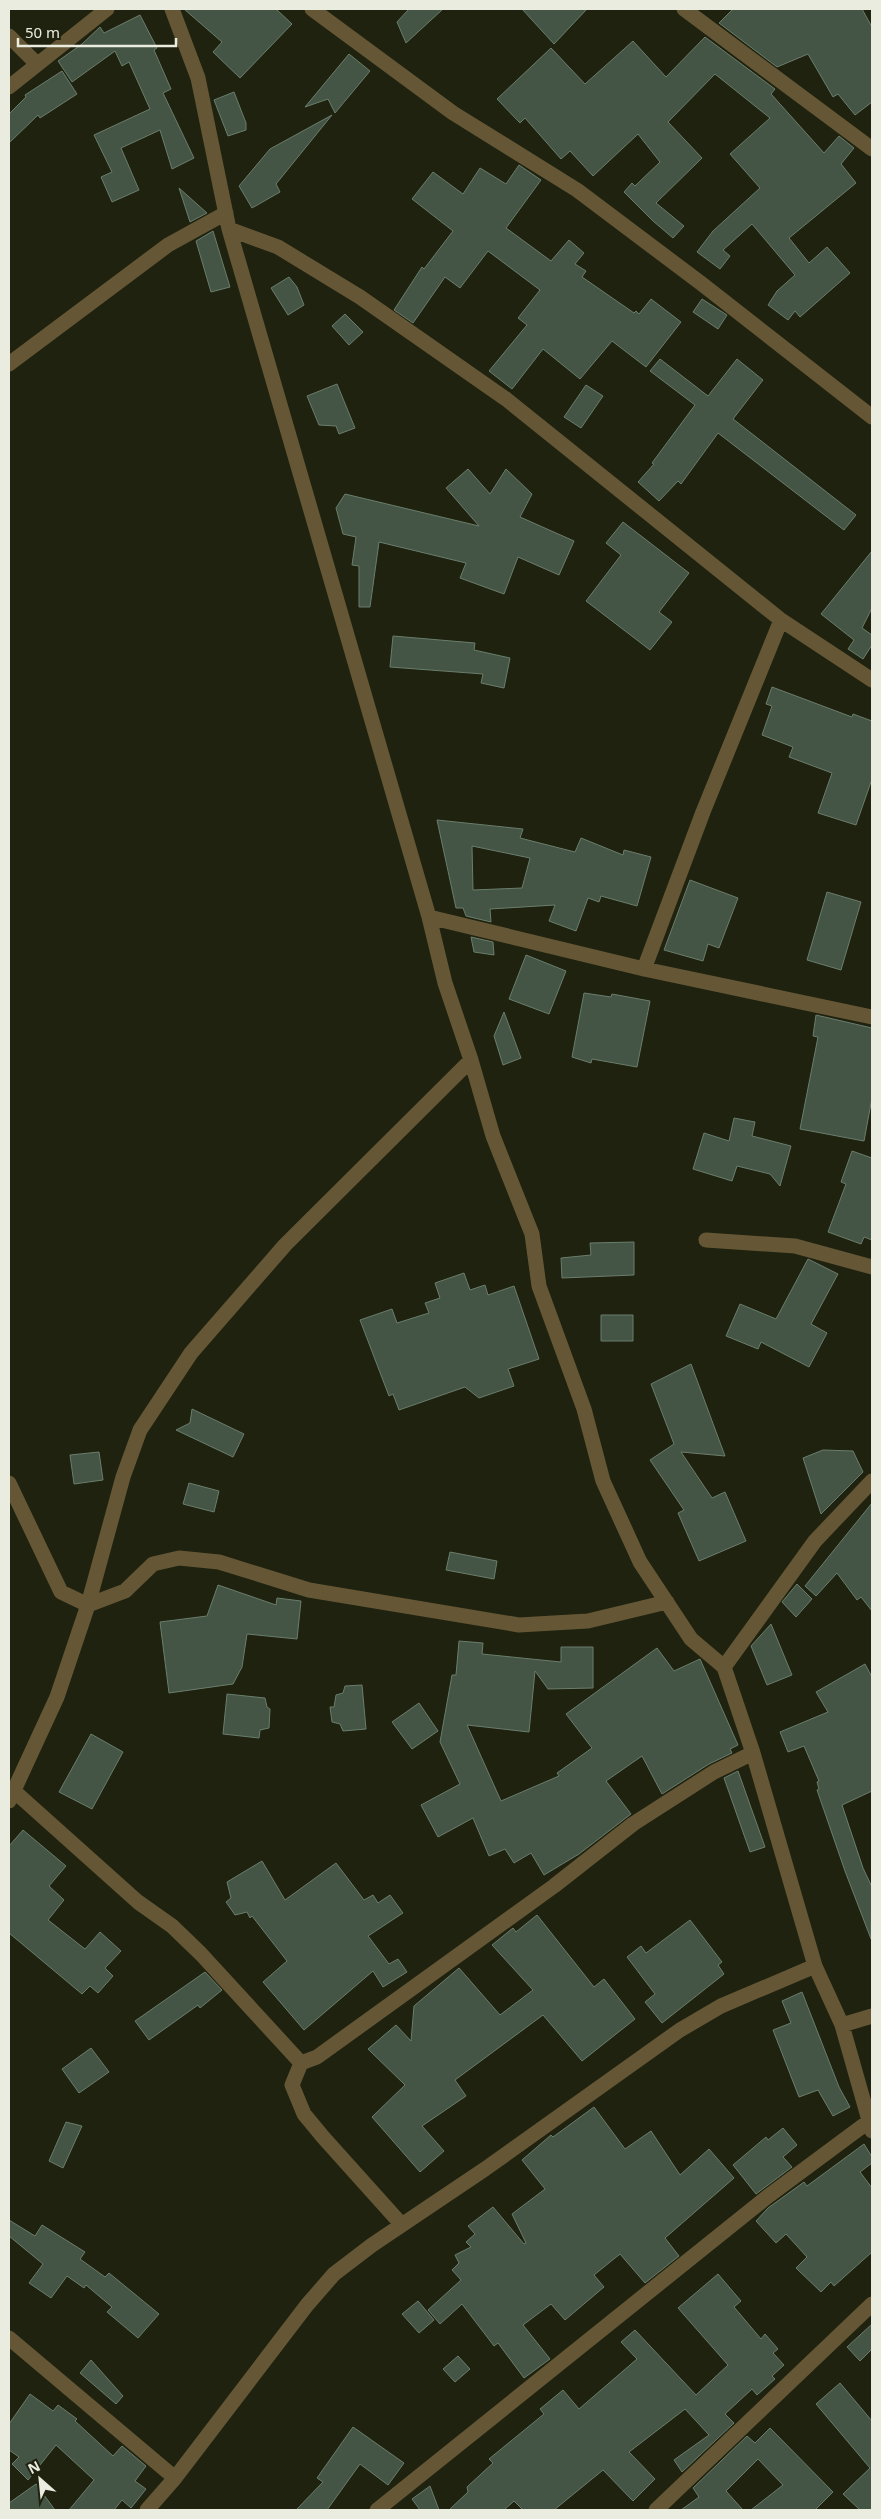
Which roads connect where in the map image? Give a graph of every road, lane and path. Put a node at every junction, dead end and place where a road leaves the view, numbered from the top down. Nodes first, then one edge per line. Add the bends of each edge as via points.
1 (106, 9) edge
2 (172, 9) edge
3 (312, 9) edge
4 (684, 9) edge
5 (9, 36) edge
6 (36, 64) junction
7 (9, 87) edge
8 (872, 149) edge
9 (226, 214) junction
10 (229, 229) junction
11 (9, 364) edge
12 (872, 417) edge
13 (781, 620) junction
14 (872, 680) edge
15 (429, 917) junction
16 (644, 969) junction
17 (872, 1017) edge
18 (471, 1060) junction
19 (706, 1240) dead end
20 (872, 1267) edge
21 (872, 1481) edge
22 (9, 1483) edge
23 (667, 1602) junction
24 (88, 1604) junction
25 (724, 1667) junction
26 (753, 1753) junction
27 (12, 1796) edge
28 (815, 1966) junction
29 (872, 2016) edge
30 (842, 2025) junction
31 (301, 2063) junction
32 (870, 2127) edge
33 (402, 2225) junction
34 (872, 2304) edge
35 (9, 2338) edge
36 (174, 2478) junction
37 (147, 2510) edge
38 (377, 2510) edge
39 (656, 2510) edge

1 - 6 street
2 - 9 street via 198,78
3 - 12 street via 453,113 577,190
4 - 8 street
5 - 6 street
6 - 7 street
9 - 10 street
9 - 11 street via 168,245
10 - 13 street via 278,248 360,297 506,399
10 - 15 street
13 - 14 street
13 - 16 street
15 - 16 street
15 - 18 street via 445,983
16 - 17 street
18 - 23 street via 493,1136 532,1234 539,1286 584,1409 603,1481 640,1562
18 - 24 street via 285,1245 191,1353 140,1430 123,1477
19 - 20 street via 795,1246
21 - 25 street via 815,1541
22 - 24 street via 61,1592
23 - 24 street via 588,1621 520,1625 309,1590 219,1562 179,1558 153,1564 125,1591
23 - 25 street via 691,1638
24 - 27 street via 56,1697
25 - 26 street
26 - 28 street
26 - 31 street via 714,1772 633,1824 317,2057
27 - 31 street via 138,1902 172,1926
28 - 30 street
28 - 33 street via 721,2006 680,2030
29 - 30 street
30 - 32 street
31 - 33 street via 292,2086 304,2114
32 - 38 street via 767,2197
33 - 36 street via 334,2274
34 - 39 street
35 - 36 street
36 - 37 street

